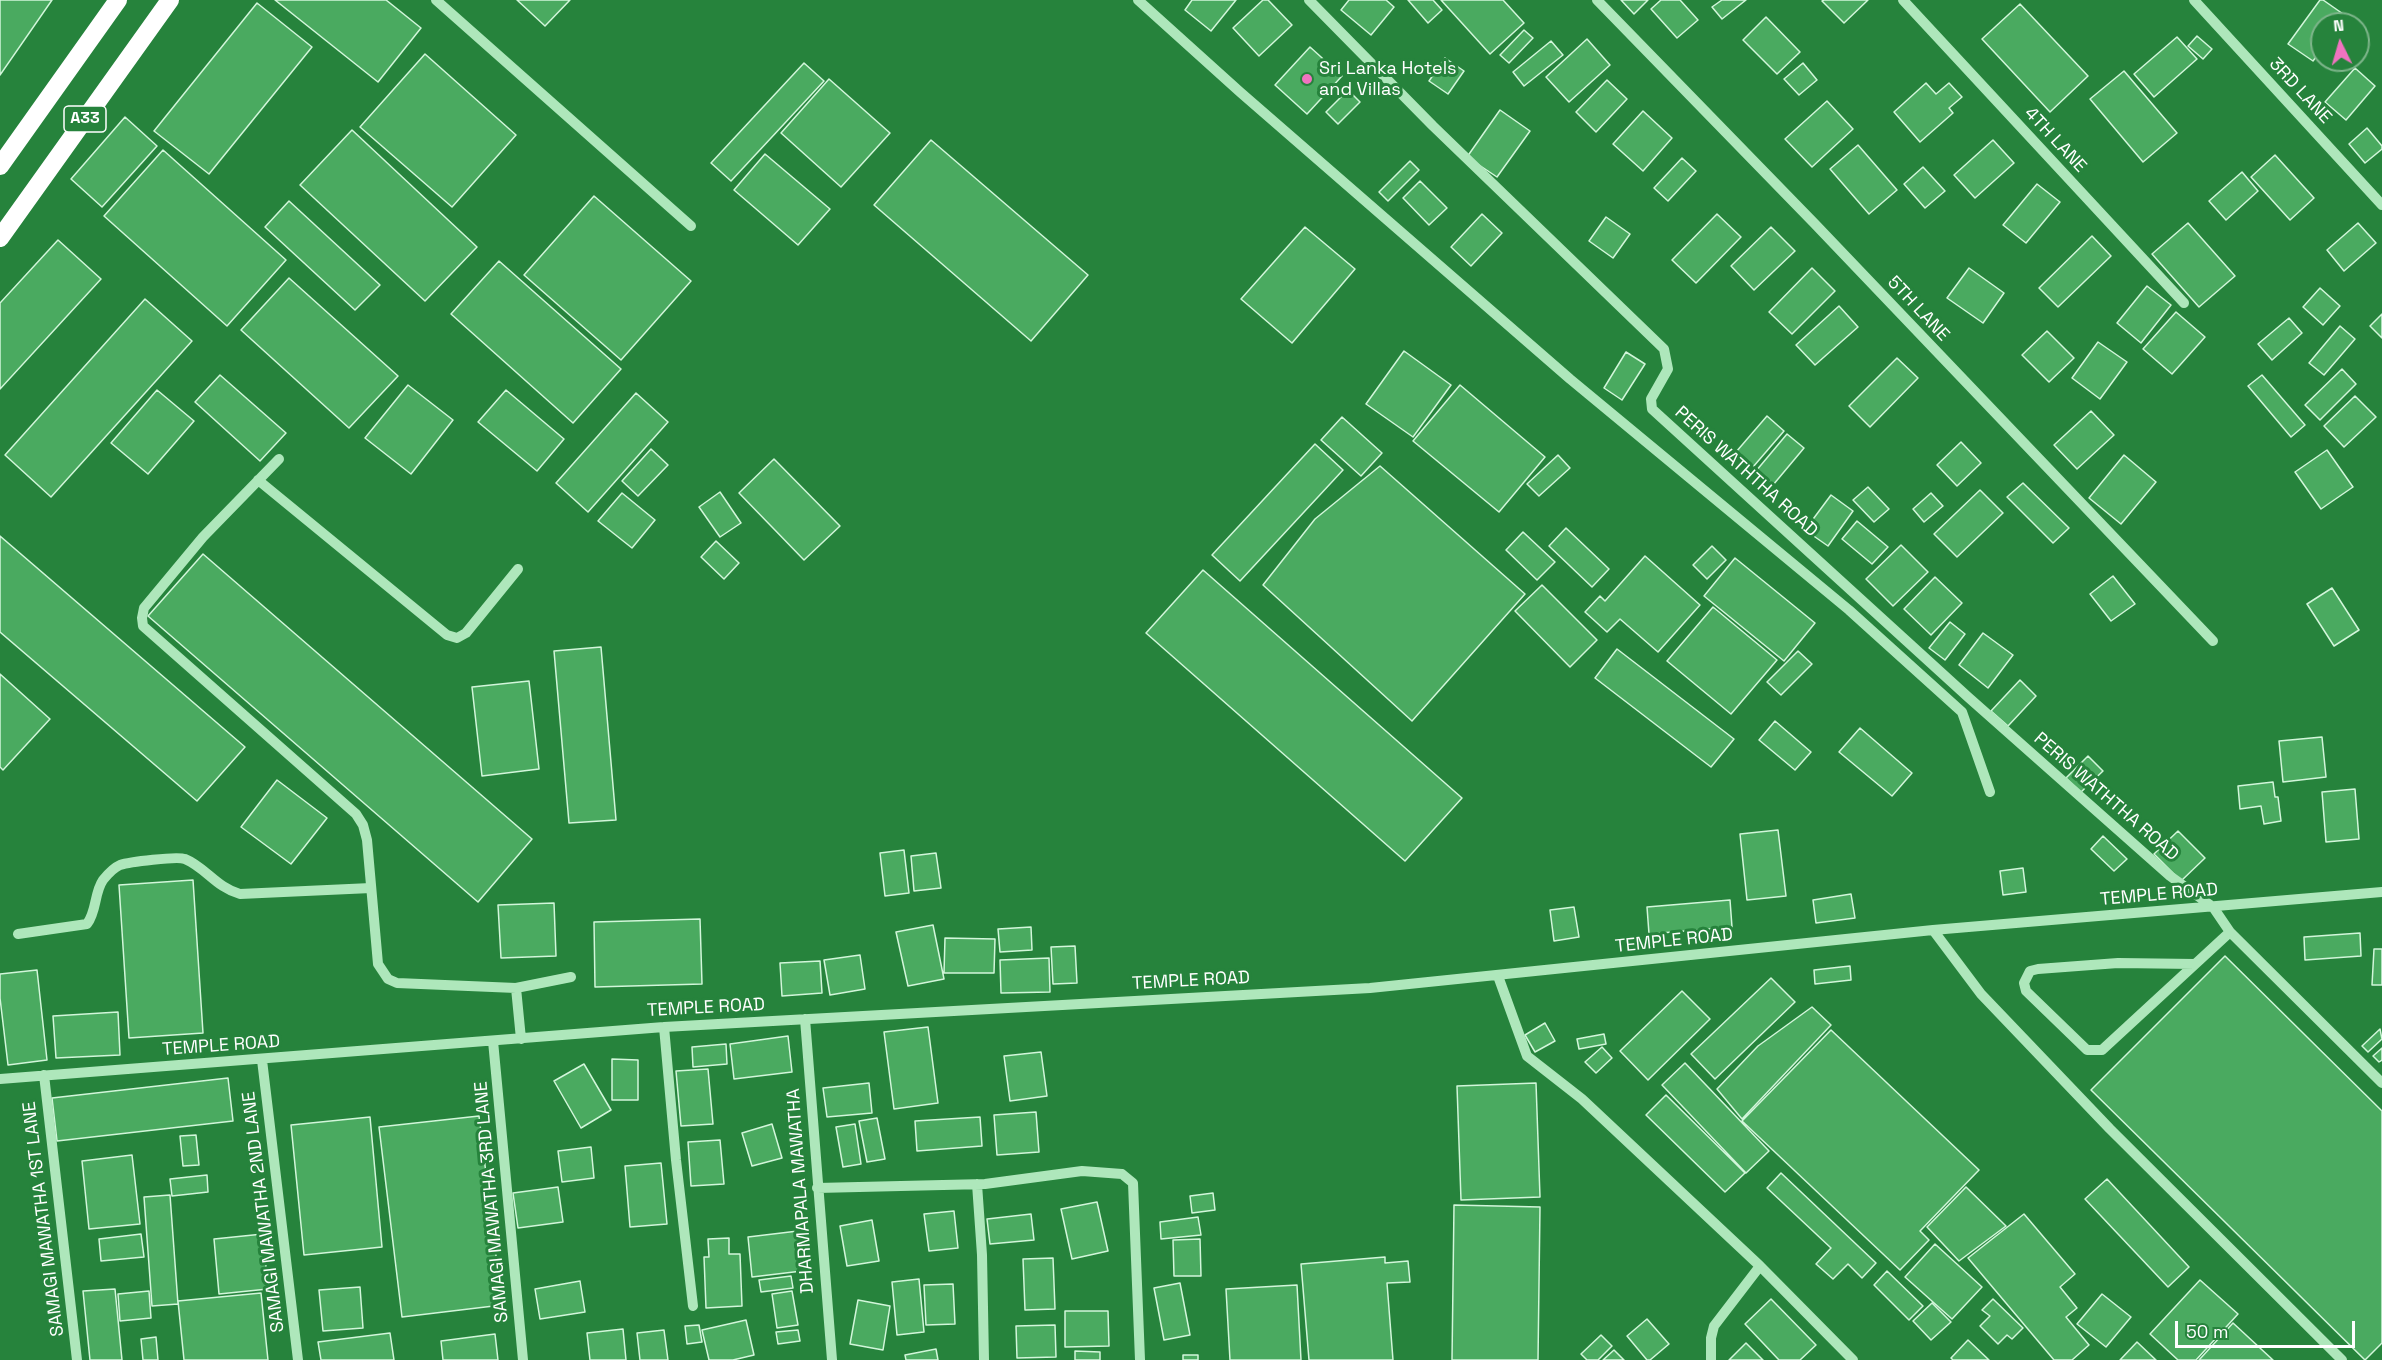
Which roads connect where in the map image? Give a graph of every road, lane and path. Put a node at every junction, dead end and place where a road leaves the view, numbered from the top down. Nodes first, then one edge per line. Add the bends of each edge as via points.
1 (118, 0) edge
2 (170, 0) edge
3 (436, 0) edge
4 (1138, 0) edge
5 (1309, 0) edge
6 (1597, 0) edge
7 (1903, 0) edge
8 (2194, 0) edge
9 (0, 166) edge
10 (2382, 205) edge
11 (691, 226) dead end
12 (0, 238) edge
13 (2184, 303) dead end
14 (279, 459) dead end
15 (258, 480) junction
16 (518, 569) dead end
17 (2213, 641) dead end
18 (1990, 792) dead end
19 (371, 888) junction
20 (2382, 892) edge
21 (2213, 908) junction
22 (1934, 930) junction
23 (2230, 932) junction
24 (18, 934) dead end
25 (2194, 964) junction
26 (1498, 976) junction
27 (571, 977) dead end
28 (516, 988) junction
29 (805, 1019) junction
30 (664, 1027) junction
31 (521, 1039) junction
32 (493, 1041) junction
33 (262, 1060) junction
34 (44, 1075) junction
35 (0, 1079) edge
36 (2382, 1083) edge
37 (977, 1184) junction
38 (817, 1188) junction
39 (1760, 1266) junction
40 (693, 1306) dead end
41 (77, 1360) edge
42 (298, 1360) edge
43 (523, 1360) edge
44 (832, 1360) edge
45 (984, 1360) edge
46 (1140, 1360) edge
47 (1711, 1360) edge
48 (1853, 1360) edge
49 (2342, 1360) edge

1 - 9 highway, A33
2 - 12 highway, A33
3 - 11 street
4 - 18 street via 1570,379 1849,610 1962,712
5 - 21 street, PERIS WATHTHA ROAD via 1664,349 1668,369 1651,399 1652,409 1977,705 2170,876
6 - 17 street, 5TH LANE
7 - 13 street, 4TH LANE
8 - 10 street, 3RD LANE
14 - 15 street
15 - 16 street via 447,635 457,638 466,633
15 - 19 street via 144,608 143,626 356,814 367,840
19 - 24 street via 240,894 227,891 187,860 143,862 120,865 111,871 101,883 87,924
19 - 28 street via 378,964 388,979 397,983
20 - 21 street, TEMPLE ROAD
21 - 22 street, TEMPLE ROAD
21 - 23 street, PERIS WATHTHA ROAD
22 - 26 street, TEMPLE ROAD
22 - 49 street via 1981,994 2102,1121
23 - 25 street
23 - 36 street, PERIS WATHTHA ROAD
25 - 25 street via 2118,963 2037,969 2030,971 2024,983 2026,991 2041,1006 2087,1050 2094,1052 2102,1050
26 - 29 street, TEMPLE ROAD via 1370,988
26 - 39 street via 1527,1056 1581,1100
27 - 28 street
28 - 31 street
29 - 30 street, TEMPLE ROAD
29 - 38 street, DHARMAPALA MAWATHA
30 - 31 street, TEMPLE ROAD
30 - 40 street
31 - 32 street, TEMPLE ROAD
32 - 33 street, TEMPLE ROAD
32 - 43 street, SAMAGI MAWATHA 3RD LANE
33 - 34 street, TEMPLE ROAD
33 - 42 street, SAMAGI MAWATHA 2ND LANE
34 - 35 street, TEMPLE ROAD
34 - 41 street, SAMAGI MAWATHA 1ST LANE
37 - 38 street
37 - 45 street
37 - 46 street via 1082,1171 1122,1174 1133,1184
38 - 44 street, DHARMAPALA MAWATHA
39 - 47 street via 1714,1326
39 - 48 street

